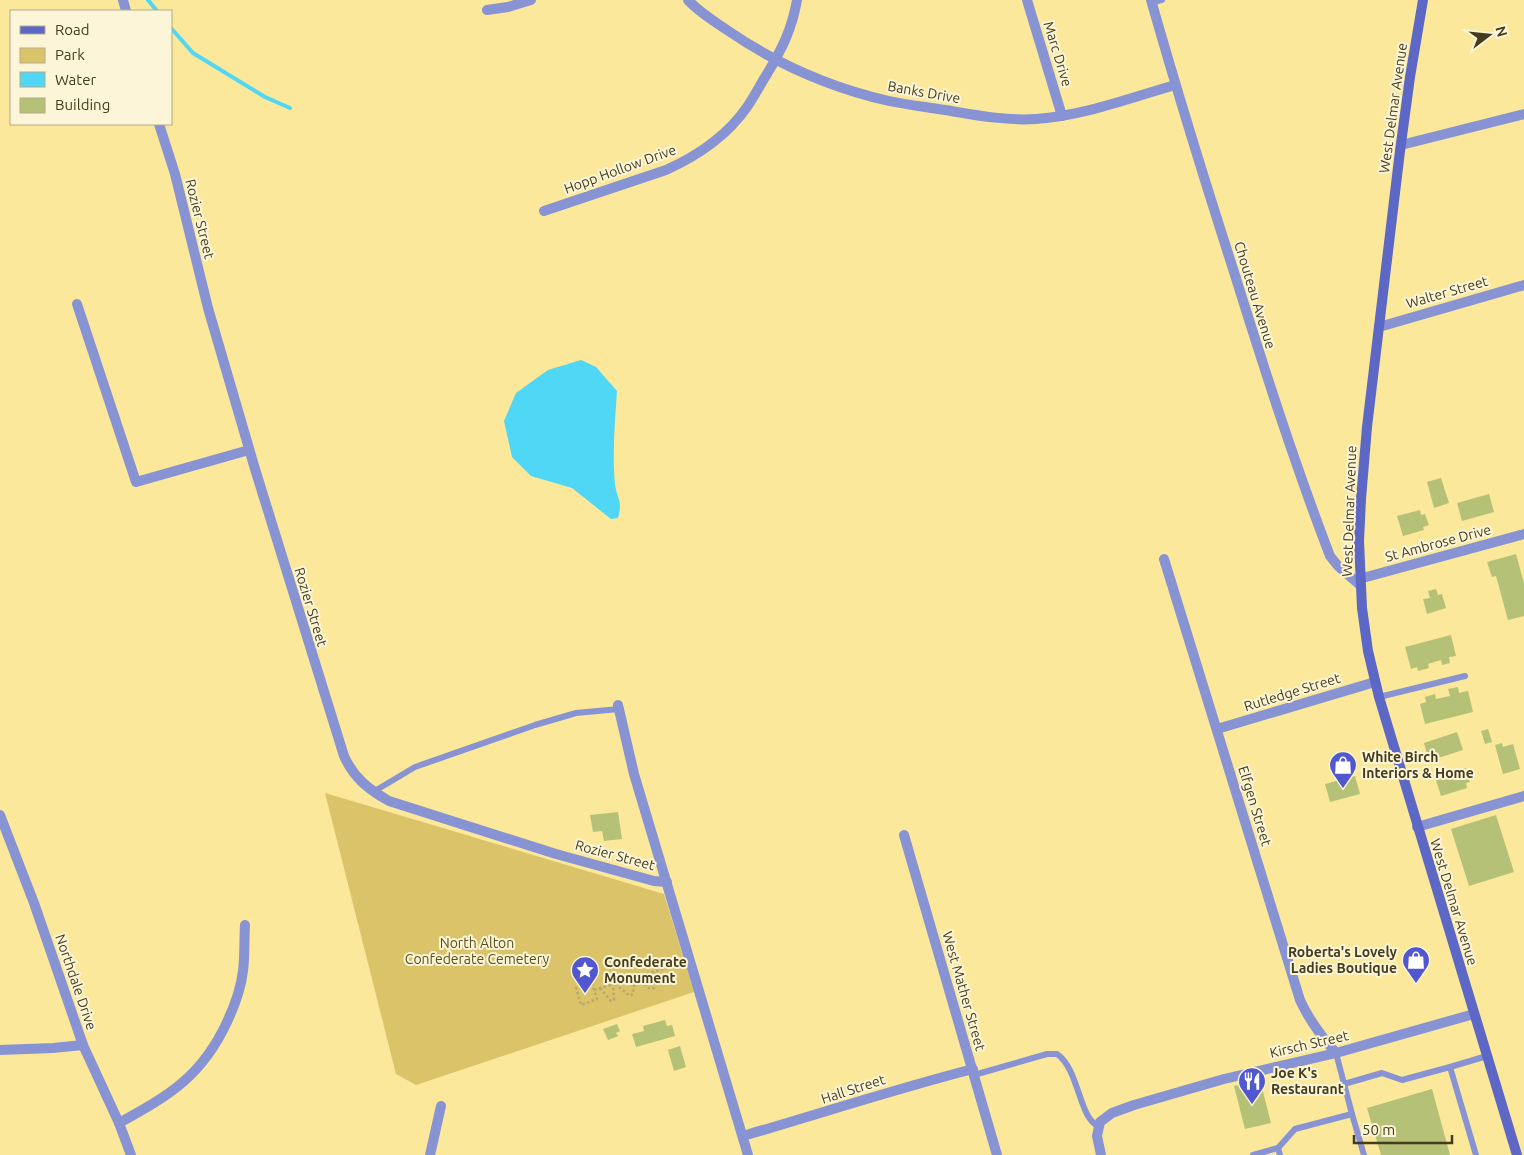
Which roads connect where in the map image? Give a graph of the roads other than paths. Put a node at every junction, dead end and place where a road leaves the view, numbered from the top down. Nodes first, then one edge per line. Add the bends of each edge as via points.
1 (531, 0) edge
2 (688, 0) edge
3 (797, 0) edge
4 (1027, 0) edge
5 (1423, 0) edge
6 (1155, 1) edge
7 (487, 10) dead end
8 (776, 60) junction
9 (1175, 85) junction
10 (1524, 114) edge
11 (1062, 116) junction
12 (159, 125) edge
13 (1401, 145) junction
14 (544, 211) dead end
15 (1524, 285) edge
16 (77, 304) dead end
17 (1378, 328) junction
18 (249, 450) junction
19 (1524, 534) edge
20 (1164, 559) dead end
21 (1359, 582) junction
22 (1465, 676) dead end
23 (1375, 682) junction
24 (1379, 698) junction
25 (619, 708) joint
26 (1217, 729) junction
27 (373, 792) junction
28 (1524, 796) edge
29 (0, 815) edge
30 (1417, 827) junction
31 (3, 829) edge
32 (904, 835) dead end
33 (667, 882) junction
34 (245, 925) dead end
35 (1474, 1014) junction
36 (83, 1045) junction
37 (0, 1050) edge
38 (1336, 1053) junction
39 (1487, 1056) junction
40 (1450, 1067) junction
41 (973, 1072) junction
42 (1344, 1084) junction
43 (441, 1106) dead end
44 (1352, 1114) junction
45 (118, 1123) junction
46 (1098, 1126) junction
47 (742, 1136) junction
48 (1279, 1152) edge
49 (131, 1155) edge
50 (430, 1155) edge
51 (748, 1155) edge
52 (998, 1155) edge
53 (1101, 1155) edge
54 (1253, 1155) edge
55 (1364, 1155) edge
56 (1476, 1155) edge
57 (1517, 1155) edge

1 - 7 street
2 - 8 street, Banks Drive via 743,41
3 - 8 street, Hopp Hollow Drive via 794,17
4 - 11 street, Marc Drive
5 - 13 street, West Delmar Avenue
6 - 9 street, Chouteau Avenue
8 - 11 street, Banks Drive via 813,77 889,100 1003,118
8 - 14 street, Hopp Hollow Drive via 746,108 728,129 702,150 666,170
9 - 11 street, Banks Drive
9 - 21 street, Chouteau Avenue via 1301,480 1330,556
10 - 13 street
12 - 18 street, Rozier Street
13 - 17 street, West Delmar Avenue
15 - 17 street, Walter Street
16 - 18 street via 136,482
17 - 21 street, West Delmar Avenue via 1361,499
18 - 27 street, Rozier Street via 344,756 359,781
19 - 21 street, St Ambrose Drive
20 - 26 street, Elfgen Street
21 - 23 street, West Delmar Avenue
22 - 24 lane
23 - 24 street, West Delmar Avenue
23 - 26 street, Rutledge Street
24 - 30 street, West Delmar Avenue
25 - 27 lane via 576,713 535,725 415,767
25 - 33 street, Rozier Street via 634,774
26 - 38 street, Elfgen Street via 1300,1000 1317,1031
27 - 33 street, Rozier Street via 421,813 556,854
28 - 30 street
29 - 31 street, Northdale Drive
30 - 35 street, West Delmar Avenue
31 - 36 street, Northdale Drive via 34,902
32 - 41 street, West Mather Street
33 - 47 street, Rozier Street
34 - 45 street via 244,970 240,989 233,1010 208,1057 181,1085
35 - 38 street, Kirsch Street
35 - 39 street, West Delmar Avenue
36 - 37 street
36 - 45 street, Northdale Drive
38 - 42 lane
38 - 46 street, Kirsch Street via 1224,1079 1134,1105 1104,1117
39 - 40 lane
39 - 57 street, West Delmar Avenue
40 - 42 lane via 1402,1080 1382,1073
40 - 56 lane
41 - 46 lane via 1057,1054 1072,1075 1088,1116
41 - 47 street, Hall Street via 917,1083
41 - 52 street, West Mather Street
42 - 44 lane
43 - 50 street
44 - 48 lane via 1295,1129
44 - 55 lane
45 - 49 street, Northdale Drive
46 - 53 street
47 - 51 street, Rozier Street
48 - 54 lane

